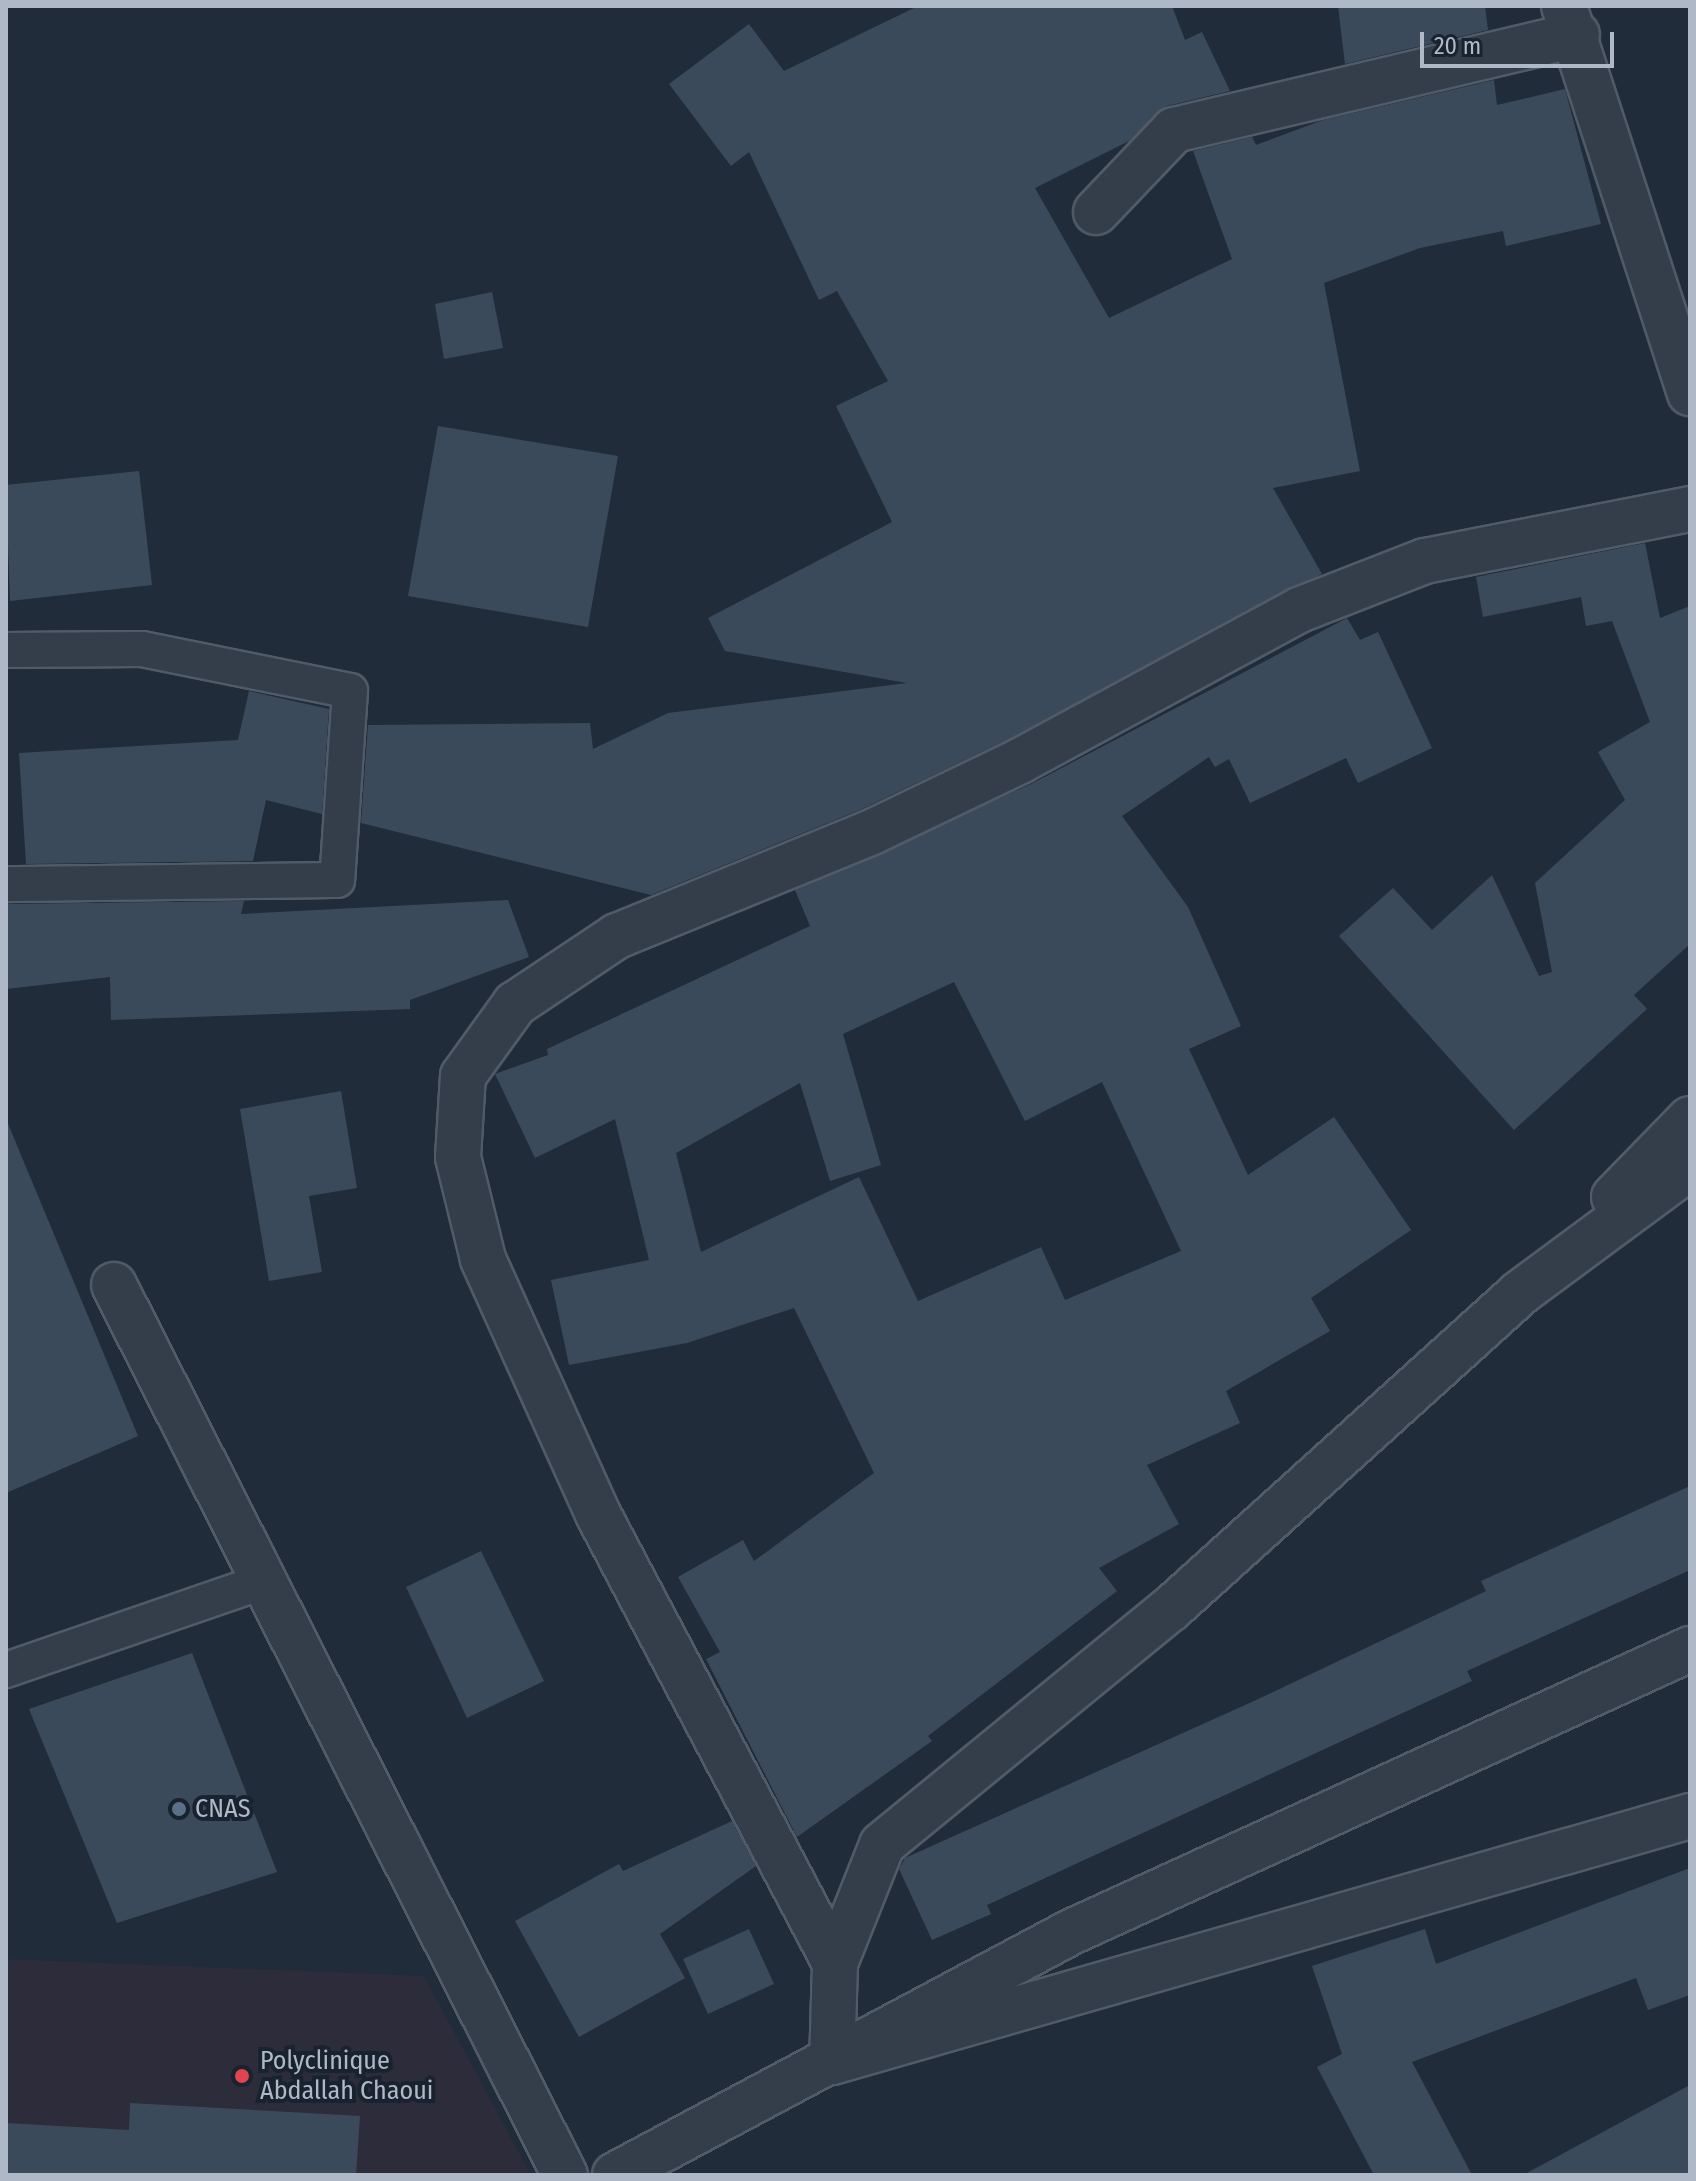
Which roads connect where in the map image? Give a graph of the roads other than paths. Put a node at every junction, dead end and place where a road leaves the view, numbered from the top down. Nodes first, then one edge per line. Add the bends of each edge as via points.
1 (1570, 20) edge
2 (1096, 212) dead end
3 (1690, 393) edge
4 (1690, 509) edge
5 (6, 650) edge
6 (6, 884) edge
7 (1690, 1119) edge
8 (1690, 1167) edge
9 (114, 1285) dead end
10 (1520, 1293) junction
11 (264, 1581) junction
12 (1690, 1649) edge
13 (6, 1670) edge
14 (1690, 1816) edge
15 (835, 1963) junction
16 (832, 2062) junction
17 (565, 2175) edge
18 (615, 2175) edge

1 - 2 street via 1174,130
1 - 3 street
4 - 15 street via 1425,561 1299,610 1020,761 872,832 617,936 515,1004 463,1076 458,1157 483,1259 598,1514
5 - 6 lane via 142,649 350,691 337,880
7 - 10 street
8 - 10 street
9 - 11 street
10 - 15 street via 1170,1609 882,1845
11 - 13 lane
11 - 17 street
12 - 16 street via 1071,1932
14 - 16 street
15 - 16 street
16 - 18 street

